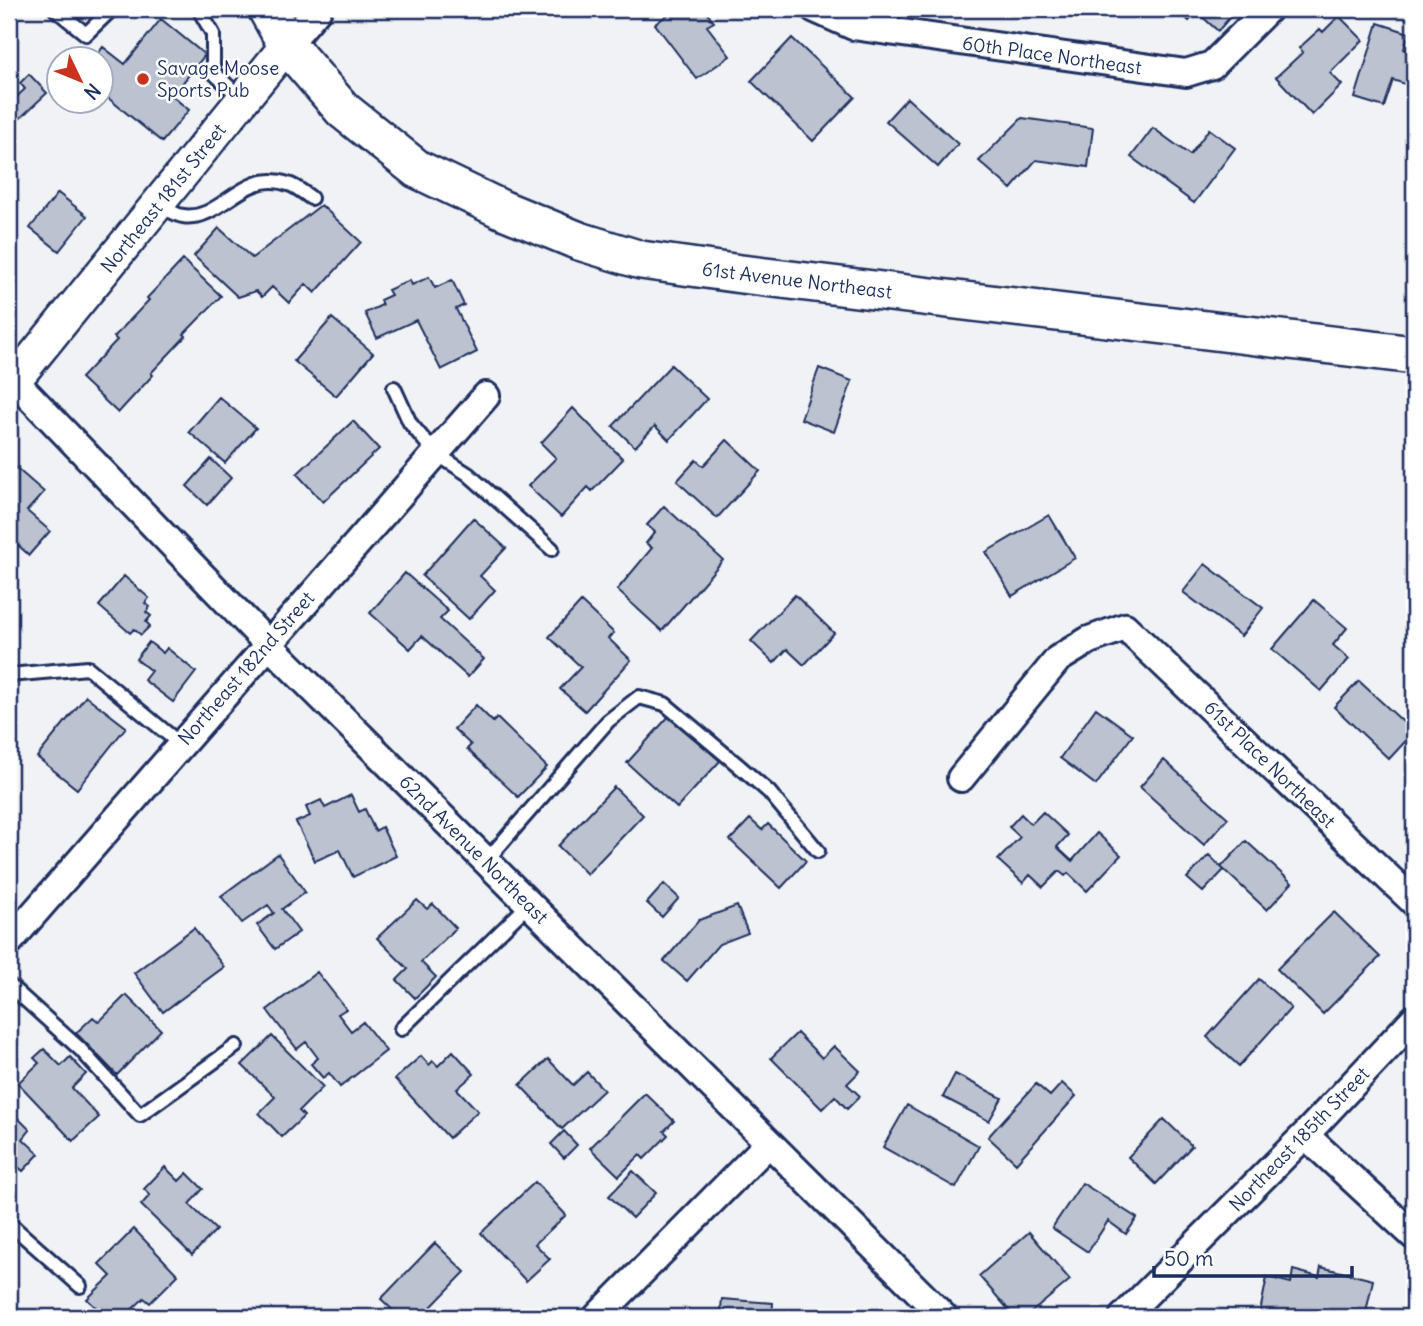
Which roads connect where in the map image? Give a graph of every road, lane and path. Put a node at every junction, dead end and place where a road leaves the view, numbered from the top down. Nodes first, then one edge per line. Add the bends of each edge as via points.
1 (55, 9) edge
2 (112, 9) edge
3 (206, 9) edge
4 (267, 9) edge
5 (318, 9) edge
6 (814, 9) edge
7 (1268, 9) edge
8 (287, 45) junction
9 (243, 100) junction
10 (311, 198) dead end
11 (158, 204) junction
12 (1414, 355) edge
13 (11, 381) edge
14 (394, 388) dead end
15 (486, 396) dead end
16 (435, 453) junction
17 (552, 549) dead end
18 (267, 643) junction
19 (9, 675) edge
20 (180, 744) junction
21 (961, 778) dead end
22 (818, 851) dead end
23 (486, 861) junction
24 (1414, 902) edge
25 (529, 904) junction
26 (9, 942) edge
27 (9, 985) edge
28 (1414, 1019) edge
29 (401, 1029) dead end
30 (236, 1046) dead end
31 (1305, 1135) junction
32 (769, 1143) junction
33 (9, 1223) edge
34 (1414, 1236) edge
35 (80, 1286) dead end
36 (597, 1317) edge
37 (944, 1317) edge
38 (1123, 1317) edge

1 - 2 lane via 86,34
3 - 9 lane via 201,13 213,34 213,72
4 - 8 main road, 61st Avenue Northeast
5 - 8 street, Northeast 181st Street
6 - 7 street, 60th Place Northeast via 853,26 1186,74 1212,65
8 - 9 street, Northeast 181st Street
8 - 12 main road, 61st Avenue Northeast via 343,110 417,169 579,241 641,260
9 - 11 street, Northeast 181st Street
10 - 11 lane via 278,181 242,189 198,216 180,216
11 - 13 street, Northeast 181st Street
13 - 18 street, 62nd Avenue Northeast
14 - 16 lane via 410,423
15 - 16 street, Northeast 182nd Street
16 - 17 lane via 468,474
16 - 18 street, Northeast 182nd Street
18 - 20 street, Northeast 182nd Street
18 - 23 street, 62nd Avenue Northeast
19 - 20 lane via 88,668
20 - 26 street, Northeast 182nd Street
21 - 24 street, 61st Place Northeast via 1058,659 1089,640 1125,627
22 - 23 lane via 769,792 739,766 665,704 639,697 608,721
23 - 25 street, 62nd Avenue Northeast
25 - 29 lane
25 - 32 street, 62nd Avenue Northeast
27 - 30 lane via 80,1049 140,1115
28 - 31 street, Northeast 185th Street
31 - 34 street
31 - 38 street, Northeast 185th Street
32 - 36 street
32 - 37 street, 62nd Avenue Northeast
33 - 35 lane

